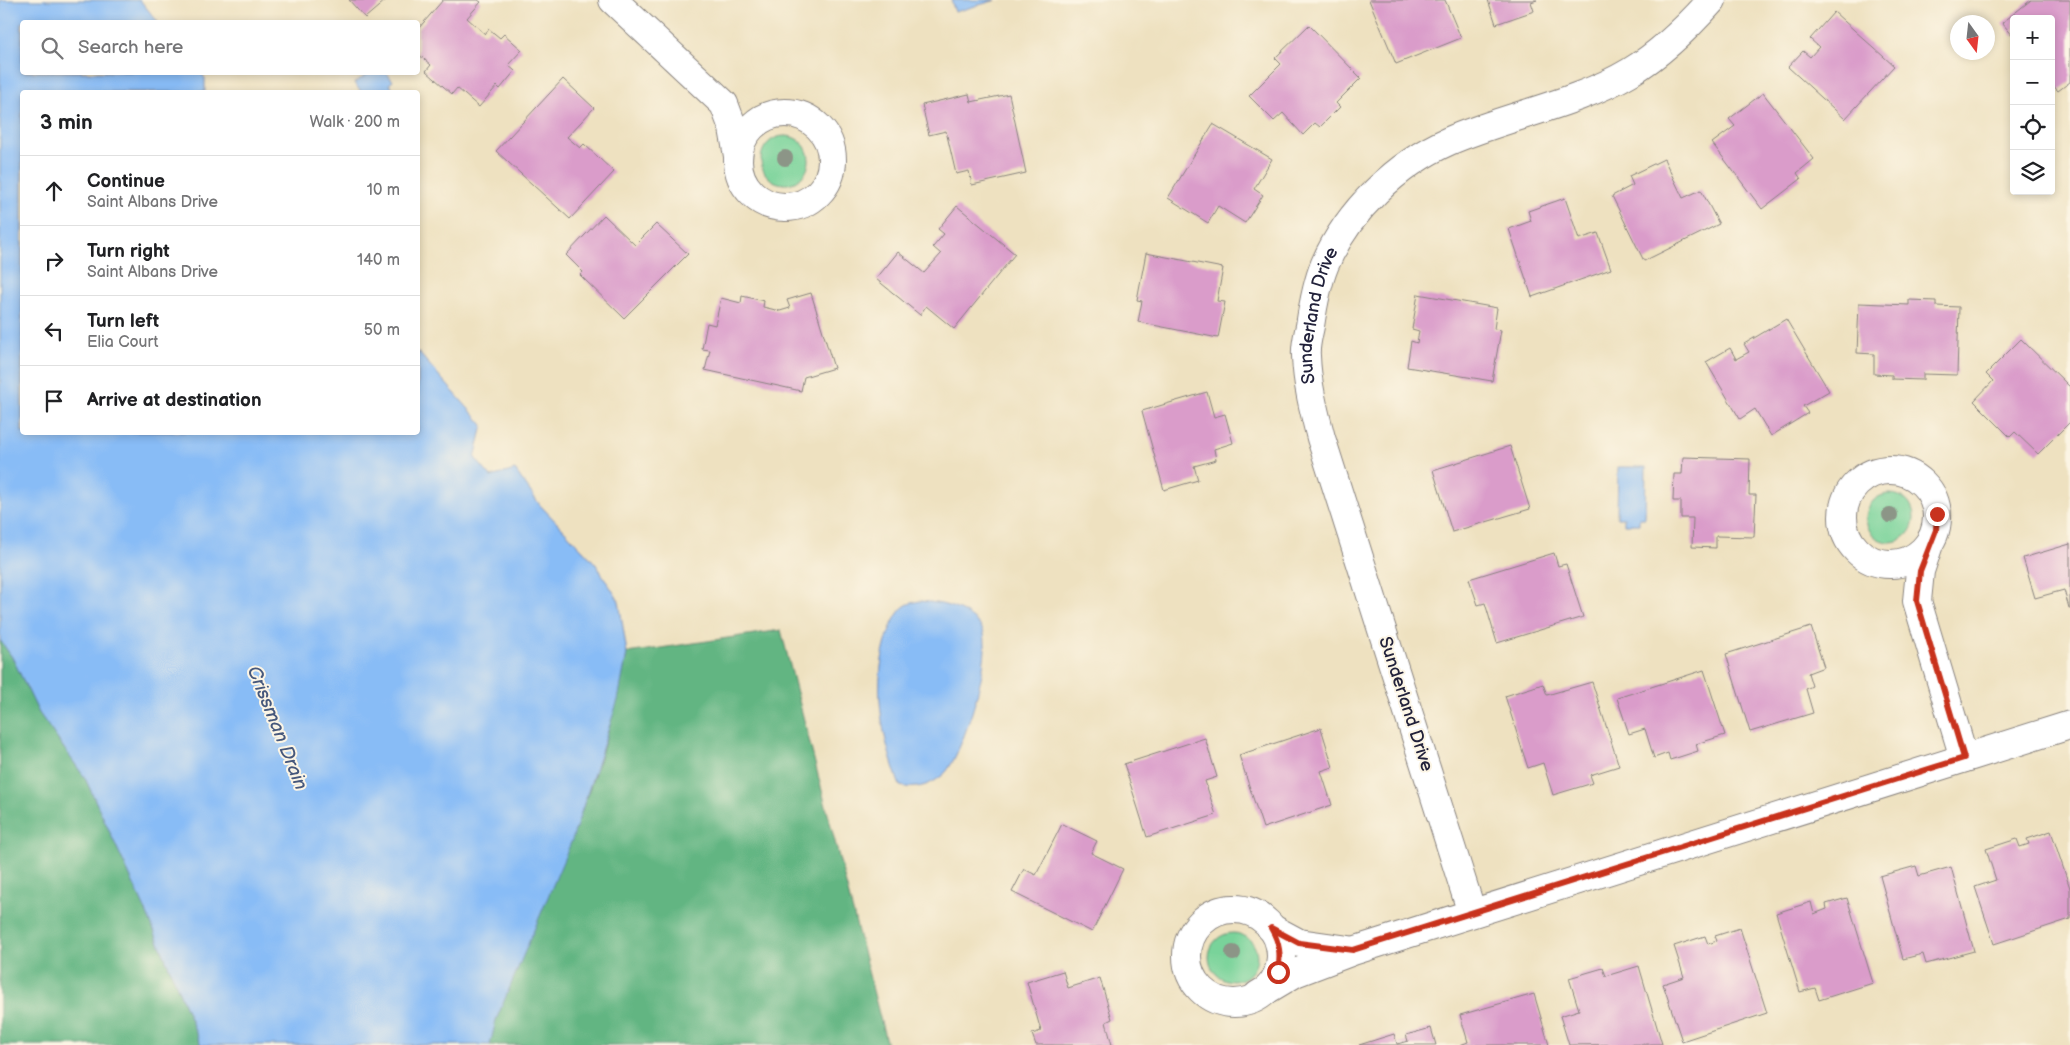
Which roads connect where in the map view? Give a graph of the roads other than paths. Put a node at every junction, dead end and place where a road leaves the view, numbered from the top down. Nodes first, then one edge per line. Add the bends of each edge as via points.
1 (612, 0) edge
2 (1712, 0) edge
3 (724, 104) junction
4 (778, 114) junction
5 (738, 156) junction
6 (1929, 544) junction
7 (1874, 561) junction
8 (1917, 601) junction
9 (2070, 725) edge
10 (1964, 758) junction
11 (1472, 913) junction
12 (1271, 928) junction
13 (1353, 950) junction
14 (1258, 995) junction

1 - 3 street
2 - 11 street, Sunderland Drive via 1663,50 1629,73 1578,95 1449,141 1413,161 1376,190 1347,226 1325,264 1312,307 1306,354 1311,397 1321,438
3 - 4 street
3 - 5 street
4 - 5 street via 763,118 750,128
4 - 5 street via 793,113 808,119 820,128 828,141 831,171 819,191 800,204 785,207 770,204 756,197 745,185 739,171
6 - 7 street via 1904,562
6 - 7 street via 1936,530 1937,514 1934,499 1926,486 1899,470 1883,470 1856,484 1843,512 1844,528 1850,542
6 - 8 street via 1920,571
7 - 8 street
8 - 10 street
9 - 10 street
10 - 11 street
11 - 13 street
12 - 13 street via 1299,943
12 - 14 street via 1280,949 1278,972
12 - 14 street via 1246,910 1215,912 1192,932 1187,947 1191,977 1201,990 1228,1002 1244,1002
13 - 14 street via 1295,973

